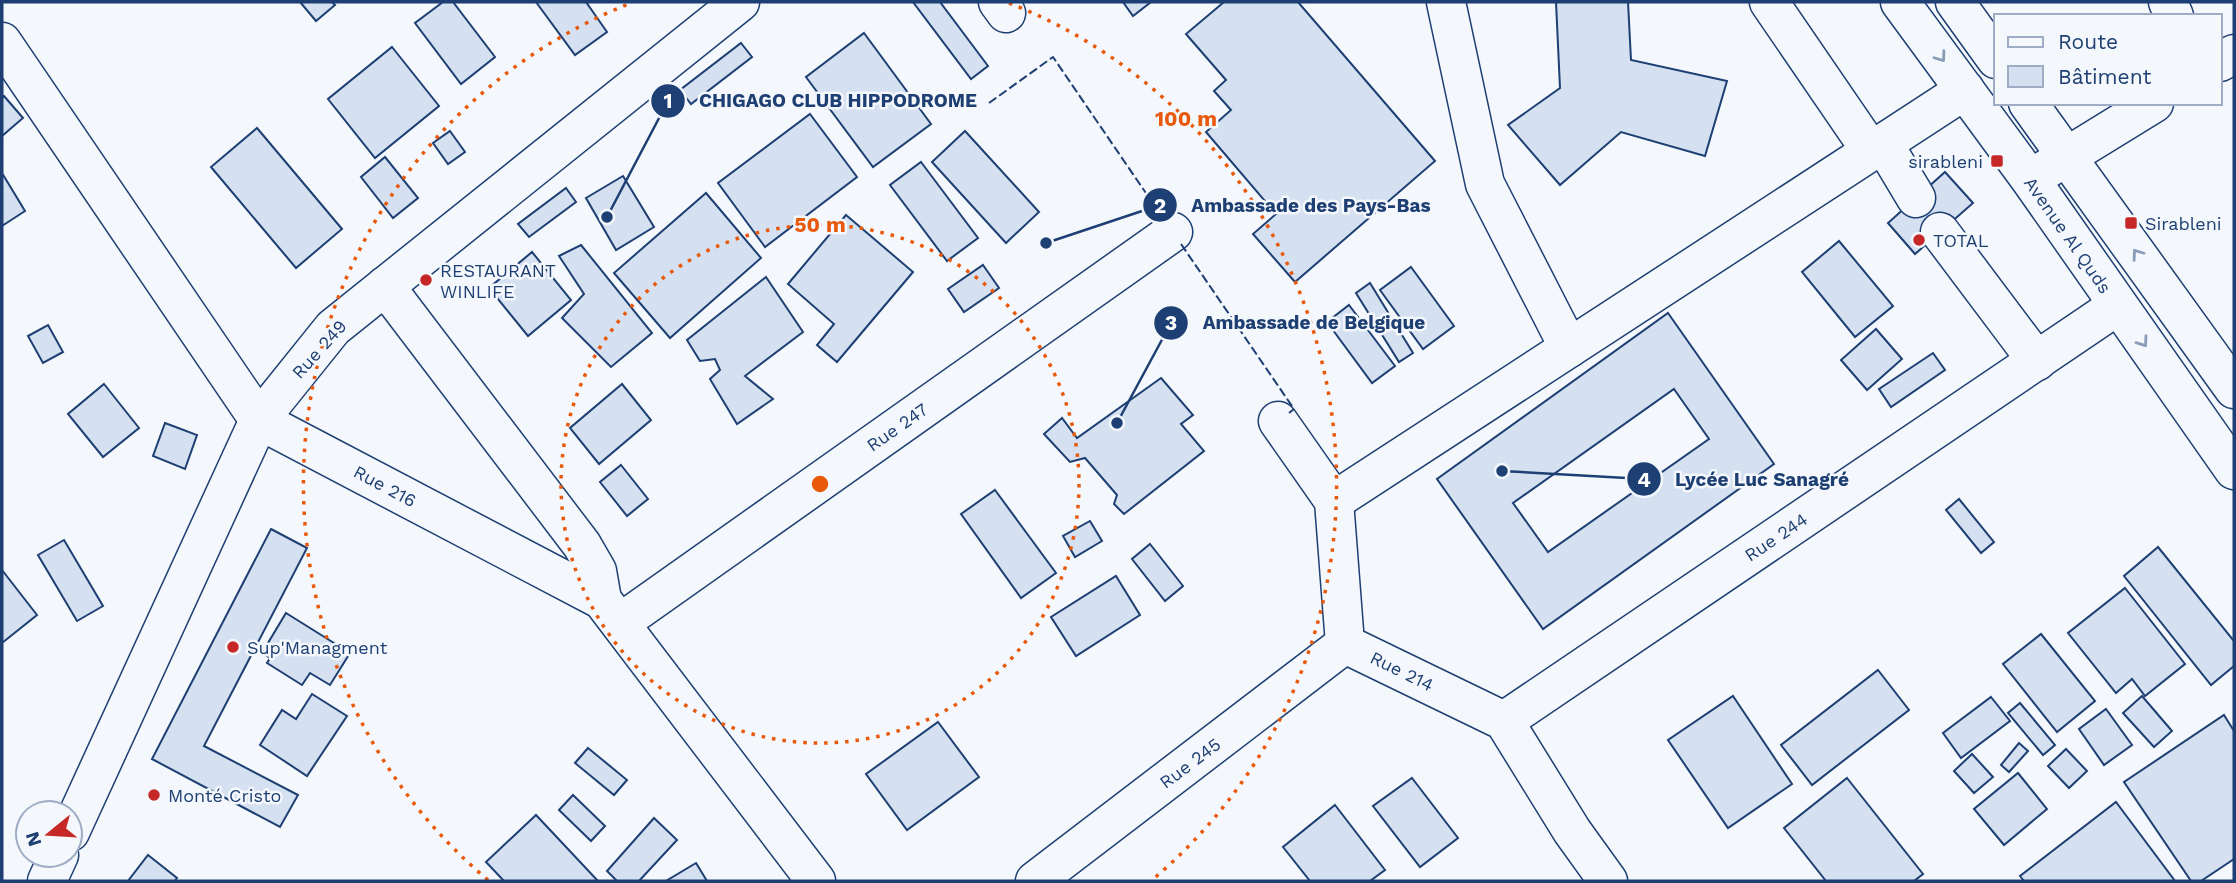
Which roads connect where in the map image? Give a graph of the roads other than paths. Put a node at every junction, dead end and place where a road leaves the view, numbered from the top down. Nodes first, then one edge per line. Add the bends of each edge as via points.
1 (740, 2) edge
2 (1446, 2) edge
3 (1769, 2) edge
4 (1900, 2) edge
5 (1955, 2) edge
6 (2, 42) edge
7 (1994, 56) edge
8 (1965, 90) junction
9 (2029, 105) edge
10 (2151, 105) edge
11 (1877, 147) junction
12 (2067, 157) junction
13 (2030, 179) junction
14 (1916, 198) dead end
15 (1173, 232) dead end
16 (1940, 232) dead end
17 (385, 286) junction
18 (2118, 306) junction
19 (1569, 348) junction
20 (2036, 361) junction
21 (2234, 389) edge
22 (259, 420) junction
23 (1278, 421) dead end
24 (2234, 470) edge
25 (1334, 501) junction
26 (611, 611) junction
27 (1345, 644) junction
28 (1504, 721) junction
29 (84, 801) edge
30 (817, 881) edge
31 (1035, 881) edge
32 (1608, 881) edge

1 - 17 street, Rue 249
2 - 19 street via 1485,184
3 - 11 street
4 -> 8 street, Avenue Al Quds
5 - 7 street
6 - 22 street, Rue 216
8 - 11 street
8 - 13 street, Avenue Al Quds
9 - 12 street
10 - 12 street
11 - 14 street
11 - 19 street
12 - 13 street
21 -> 12 street
13 - 18 street, Avenue Al Quds
15 - 26 street, Rue 247
16 - 20 street
17 - 22 street, Rue 249 via 333,328
17 - 26 street via 582,545
18 - 20 street, Rue 244
18 -> 24 street, Avenue Al Quds
19 - 25 street
20 - 28 street, Rue 244
22 - 26 street, Rue 216
22 - 29 street, Rue 249
23 - 25 street
25 - 27 street
26 - 30 street, Rue 216
27 - 28 street, Rue 214
27 - 31 street, Rue 245
28 - 32 street

